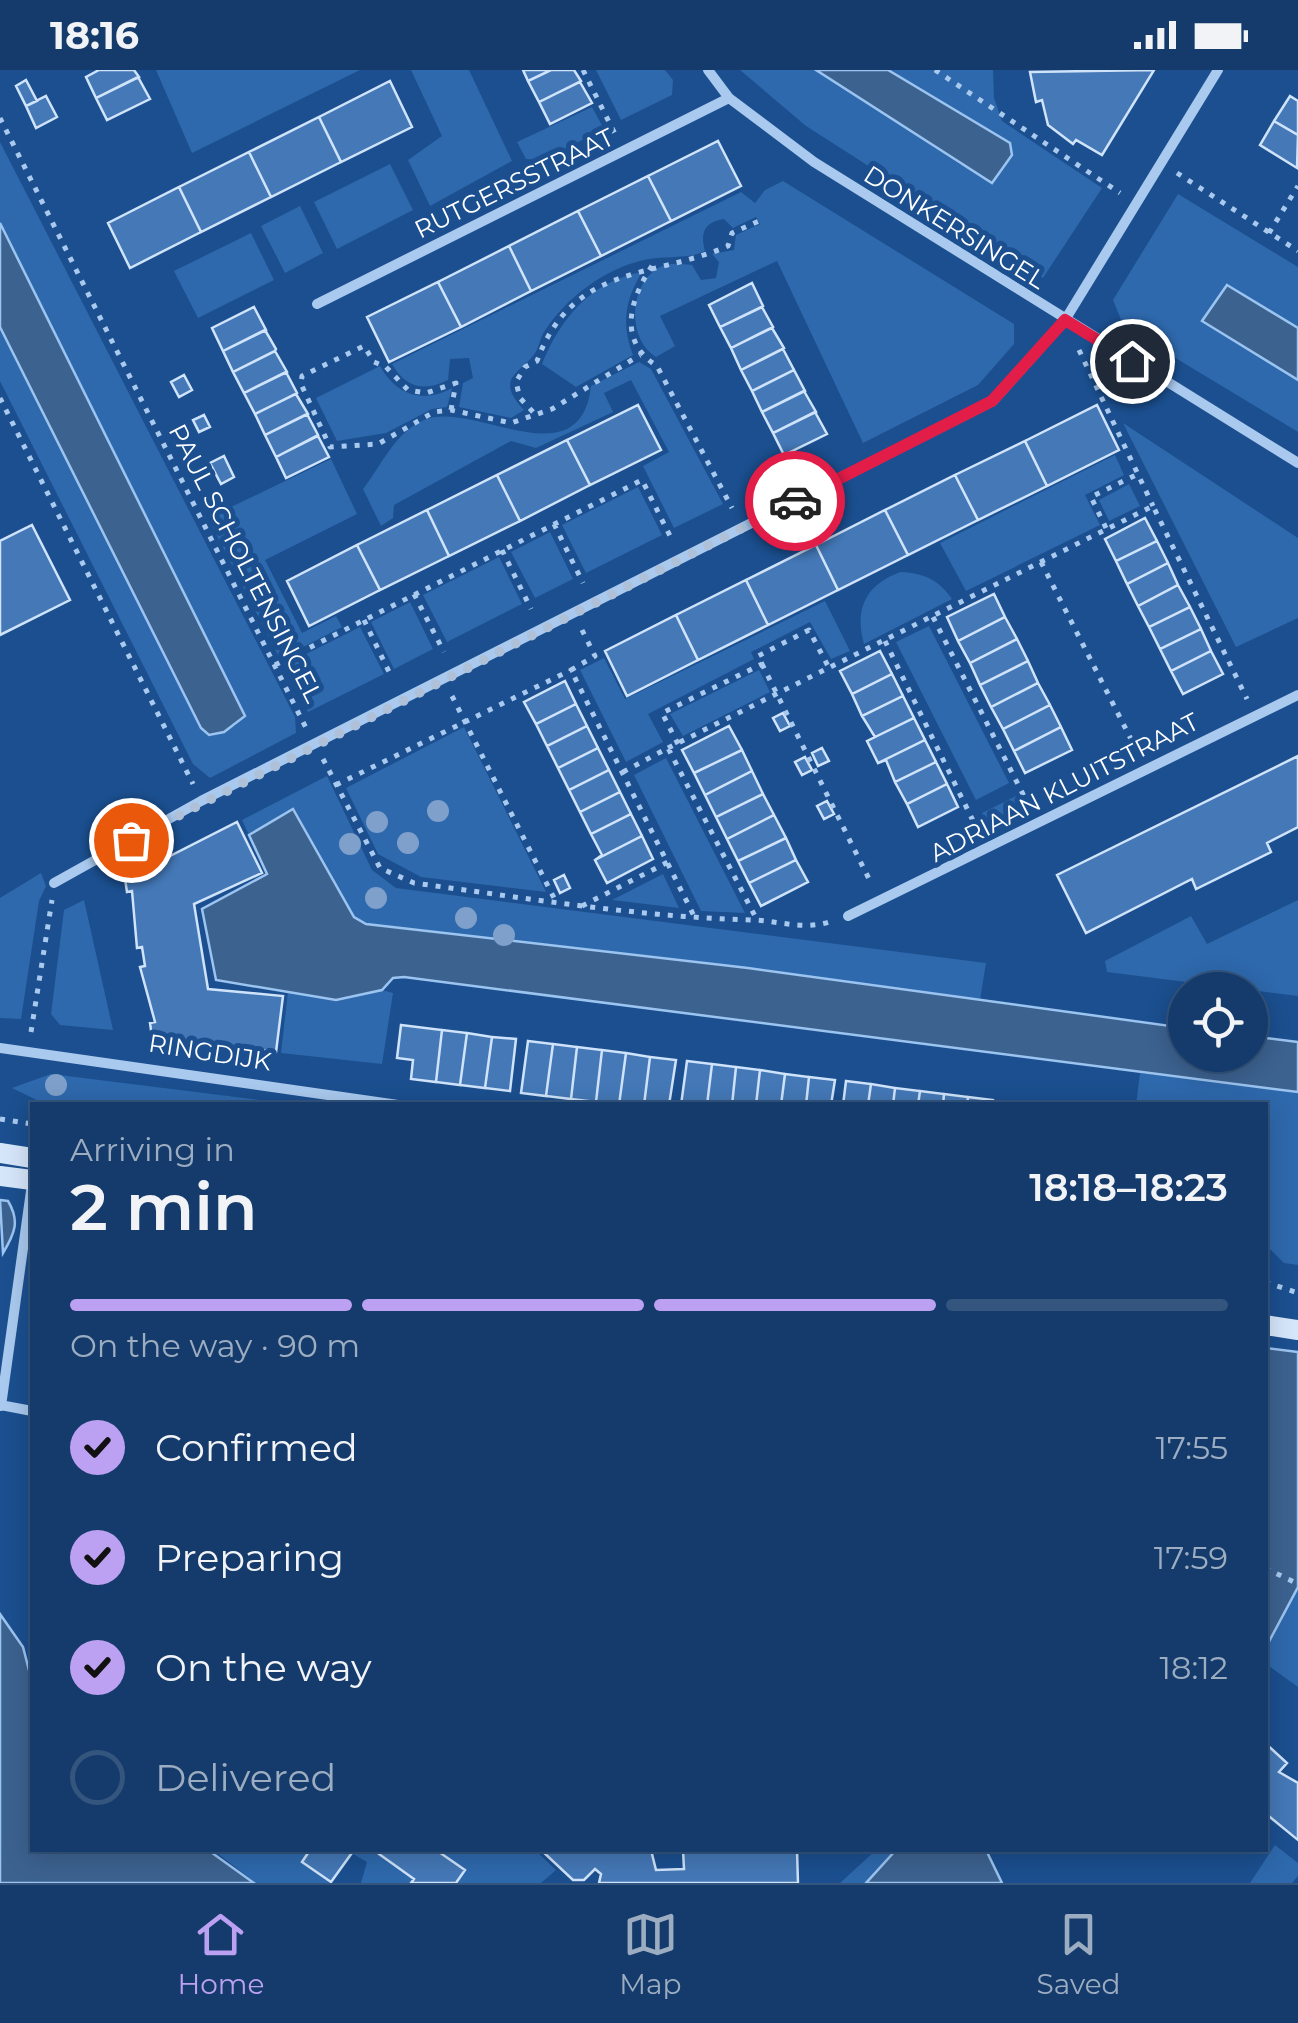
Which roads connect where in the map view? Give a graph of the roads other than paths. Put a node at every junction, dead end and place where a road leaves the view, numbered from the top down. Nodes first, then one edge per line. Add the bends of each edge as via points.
1 (708, 70) edge
2 (1218, 70) edge
3 (729, 98) junction
4 (318, 304) dead end
5 (1065, 320) junction
6 (1298, 464) edge
7 (1298, 694) edge
8 (54, 884) road end
9 (848, 916) road end
10 (0, 1048) edge
11 (378, 1102) edge
12 (0, 1153) edge
13 (30, 1158) edge
14 (0, 1176) edge
15 (30, 1186) edge
16 (30, 1199) edge
17 (1268, 1325) edge
18 (1298, 1330) edge
19 (1, 1406) edge
20 (30, 1410) edge

1 - 3 street, DONKERSINGEL
2 - 5 street
3 - 4 street, RUTGERSSTRAAT
3 - 5 street, DONKERSINGEL via 814,162
5 - 6 street, DONKERSINGEL
5 - 8 street via 992,401 202,801
7 - 9 street, ADRIAAN KLUITSTRAAT
10 - 11 street, RINGDIJK
12 - 13 street
14 - 15 street
16 - 19 street
17 - 18 street
19 - 20 street

